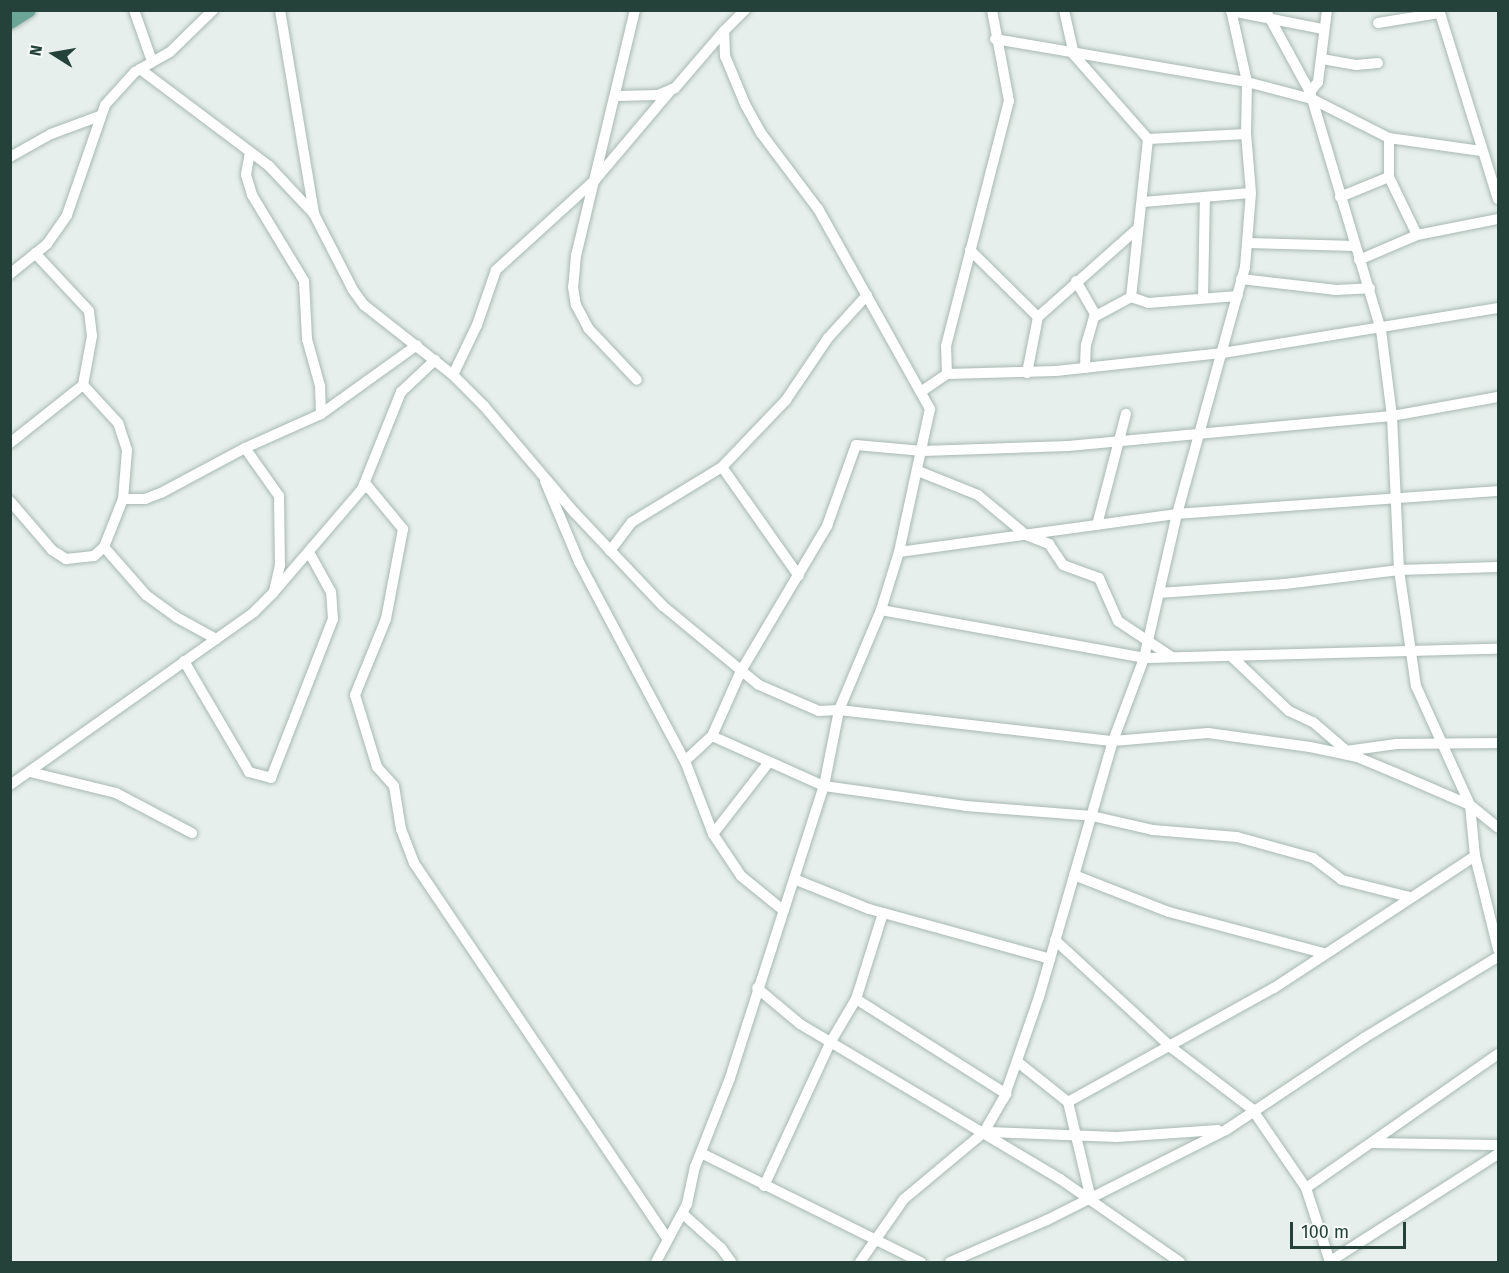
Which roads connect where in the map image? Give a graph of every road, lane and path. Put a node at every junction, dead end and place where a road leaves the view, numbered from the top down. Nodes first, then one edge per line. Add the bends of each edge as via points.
1 (29, 10) edge
2 (134, 10) edge
3 (280, 10) edge
4 (635, 10) edge
5 (744, 10) edge
6 (992, 10) edge
7 (1064, 10) edge
8 (1327, 10) edge
9 (1231, 11) edge
10 (210, 12) edge
11 (1439, 12) edge
12 (1267, 14) edge
13 (10, 22) edge
14 (1378, 23) dead end
15 (1323, 29) junction
16 (724, 31) junction
17 (996, 39) junction
18 (1074, 55) junction
19 (1322, 59) junction
20 (152, 61) junction
21 (1378, 63) dead end
22 (140, 69) junction
23 (1247, 82) junction
24 (672, 89) junction
25 (1311, 95) junction
26 (616, 96) junction
27 (100, 116) junction
28 (1246, 134) junction
29 (1389, 138) junction
30 (1148, 139) junction
31 (1481, 151) junction
32 (250, 152) junction
33 (10, 157) edge
34 (1389, 177) junction
35 (595, 180) junction
36 (1251, 193) junction
37 (1205, 197) junction
38 (1340, 197) junction
39 (1498, 199) edge
40 (1143, 202) junction
41 (314, 214) junction
42 (1498, 219) edge
43 (1136, 230) junction
44 (1417, 235) junction
45 (1248, 243) junction
46 (1355, 246) junction
47 (970, 250) junction
48 (35, 253) junction
49 (1359, 260) junction
50 (10, 274) edge
51 (1241, 279) junction
52 (1076, 281) junction
53 (1370, 288) junction
54 (867, 295) junction
55 (1238, 296) junction
56 (1131, 297) junction
57 (1203, 297) junction
58 (1498, 308) edge
59 (1096, 315) junction
60 (1038, 317) junction
61 (1381, 330) junction
62 (417, 345) junction
63 (1223, 353) junction
64 (435, 360) junction
65 (1085, 368) junction
66 (1027, 373) junction
67 (947, 374) junction
68 (453, 375) junction
69 (637, 380) dead end
70 (83, 385) junction
71 (922, 391) junction
72 (1498, 397) edge
73 (321, 414) junction
74 (1126, 414) dead end
75 (1392, 416) junction
76 (1198, 436) junction
77 (1118, 441) junction
78 (10, 443) edge
79 (245, 448) junction
80 (923, 451) junction
81 (722, 467) junction
82 (540, 470) junction
83 (918, 471) junction
84 (365, 483) junction
85 (1498, 491) edge
86 (123, 499) junction
87 (10, 501) edge
88 (1396, 501) junction
89 (1177, 514) junction
90 (1097, 525) junction
91 (1026, 535) junction
92 (104, 547) junction
93 (609, 551) junction
94 (899, 552) junction
95 (310, 554) junction
96 (1498, 567) edge
97 (1399, 570) junction
98 (799, 576) junction
99 (273, 593) junction
100 (1159, 593) junction
101 (881, 610) junction
102 (216, 639) junction
103 (1148, 641) junction
104 (1498, 649) edge
105 (1412, 653) junction
106 (1231, 656) junction
107 (1144, 658) junction
108 (1173, 658) junction
109 (184, 662) junction
110 (741, 671) junction
111 (839, 710) junction
112 (712, 736) junction
113 (1113, 741) junction
114 (1498, 742) edge
115 (1443, 746) junction
116 (1346, 751) junction
117 (1357, 757) junction
118 (686, 761) junction
119 (769, 762) junction
120 (30, 772) junction
121 (10, 785) edge
122 (824, 786) junction
123 (1470, 805) junction
124 (1092, 816) junction
125 (1498, 828) edge
126 (192, 833) dead end
127 (713, 834) junction
128 (1475, 856) junction
129 (1074, 875) junction
130 (794, 879) junction
131 (1409, 897) junction
132 (784, 910) junction
133 (883, 913) junction
134 (1055, 940) junction
135 (1498, 949) edge
136 (1323, 953) junction
137 (1498, 957) edge
138 (1050, 959) junction
139 (757, 988) junction
140 (856, 999) junction
141 (830, 1043) junction
142 (1172, 1048) junction
143 (1498, 1054) edge
144 (1019, 1063) junction
145 (1006, 1094) junction
146 (1068, 1102) junction
147 (1252, 1110) junction
148 (1226, 1130) junction
149 (984, 1132) junction
150 (1074, 1136) junction
151 (1370, 1143) junction
152 (1498, 1145) edge
153 (701, 1153) junction
154 (1498, 1154) edge
155 (764, 1186) junction
156 (1306, 1188) junction
157 (1091, 1199) junction
158 (683, 1214) junction
159 (668, 1238) junction
160 (874, 1242) junction
161 (1330, 1262) edge
162 (656, 1263) edge
163 (731, 1263) edge
164 (860, 1263) edge
165 (921, 1263) edge
166 (950, 1263) edge
167 (1180, 1263) edge

1 - 13 main road
2 - 20 street
3 - 41 street
4 - 26 street
5 - 16 street
6 - 17 street
7 - 18 street
8 - 15 street
9 - 12 street
9 - 23 street
10 - 20 street via 170,52
11 - 14 street
11 - 31 street
12 - 15 street
12 - 25 street
15 - 19 street
16 - 24 street
16 - 54 street via 725,56 744,104 818,209
17 - 18 street
17 - 47 street via 1009,101
18 - 23 street via 1160,65
18 - 30 street
19 - 21 street via 1356,65
19 - 25 street
20 - 22 street
22 - 27 street via 119,87
22 - 32 street
23 - 25 street
23 - 28 street
24 - 26 street via 658,95
24 - 35 street
25 - 29 street
25 - 38 street
26 - 35 street
27 - 33 street via 51,134
27 - 48 street via 67,215 47,244
28 - 30 street
28 - 36 street
29 - 31 street
29 - 34 street
30 - 40 street
31 - 39 street
32 - 41 street
32 - 73 street via 246,175 252,195 304,281 307,339 320,386
34 - 38 street
34 - 44 street
35 - 68 street via 496,270 477,326
35 - 69 street via 576,255 576,305 588,328
36 - 37 street
36 - 45 street
37 - 40 street
37 - 57 street
38 - 46 street
40 - 43 street
41 - 62 street via 334,258 364,304
42 - 44 street
43 - 52 street
43 - 56 street
44 - 49 street
45 - 46 street
45 - 51 street
46 - 49 street
47 - 60 street
47 - 67 street via 946,346
48 - 50 street
48 - 70 street via 89,311 92,336
49 - 53 street
51 - 53 street via 1336,290
51 - 55 street
52 - 59 street
52 - 60 street
53 - 61 street
54 - 71 street
54 - 81 street via 828,338 786,400
55 - 57 street
55 - 63 street
56 - 57 street via 1148,303
56 - 59 street
58 - 61 street
59 - 65 street via 1086,345
60 - 66 street
61 - 63 street
61 - 75 street
62 - 64 street
62 - 73 street via 364,387
63 - 65 street
63 - 76 street
64 - 68 street
64 - 84 street via 401,392
65 - 66 street
66 - 67 street
67 - 71 street
68 - 82 street
70 - 78 street
70 - 86 street via 118,423 127,450
71 - 80 street via 930,409
72 - 75 street
73 - 79 street
74 - 77 street
75 - 76 street
75 - 88 street
76 - 77 street
76 - 89 street
77 - 80 street
77 - 90 street
79 - 86 street via 153,496
79 - 99 street via 279,496 280,565
80 - 83 street
80 - 98 street via 856,445 827,526
81 - 93 street via 632,522
81 - 98 street
82 - 93 street
82 - 118 street via 579,562
83 - 91 street via 978,495
83 - 94 street
84 - 95 street
84 - 159 street via 403,529 386,619 355,694 377,767 394,786 400,829 414,863
85 - 88 street
86 - 92 street
87 - 92 street via 52,550 66,559 94,556
88 - 89 street
88 - 97 street
89 - 90 street
89 - 100 street
90 - 91 street
91 - 94 street
91 - 103 street via 1048,544 1063,566 1099,578 1118,621
92 - 102 street via 146,595
93 - 110 street via 663,606
94 - 101 street
95 - 99 street
95 - 109 street via 331,592 333,619 271,778 249,772
96 - 97 street
97 - 100 street via 1285,584
97 - 105 street
98 - 110 street
99 - 102 street
100 - 103 street
101 - 107 street
101 - 111 street
102 - 109 street
103 - 107 street
103 - 108 street
104 - 105 street
105 - 106 street
105 - 115 street via 1416,686
106 - 108 street
106 - 116 street via 1289,711 1313,722
107 - 108 street
107 - 113 street
109 - 120 street
110 - 111 street via 773,694 819,711
110 - 112 street
111 - 113 street
111 - 122 street
112 - 118 street
112 - 119 street
113 - 117 street via 1208,733
113 - 124 street
114 - 115 street
115 - 116 street via 1397,744
115 - 123 street
116 - 117 street
117 - 123 street
118 - 127 street
119 - 122 street
119 - 127 street
120 - 121 street
120 - 126 street via 116,793
122 - 124 street via 966,806
122 - 130 street
123 - 125 street
123 - 128 street
124 - 129 street
124 - 131 street via 1153,830 1237,837 1313,858 1342,880
127 - 132 street via 741,876
128 - 131 street
128 - 135 street
129 - 134 street
129 - 136 street via 1169,912
130 - 132 street
130 - 133 street
131 - 136 street
132 - 139 street
133 - 138 street
133 - 140 street
134 - 138 street
134 - 142 street
136 - 142 street via 1274,988
137 - 147 street
138 - 144 street
139 - 141 street
139 - 153 street via 726,1089
140 - 141 street
140 - 145 street
141 - 149 street
141 - 155 street
142 - 146 street
142 - 147 street
143 - 151 street
144 - 145 street
144 - 146 street
145 - 149 street
146 - 150 street
147 - 148 street
147 - 156 street
148 - 150 street
148 - 157 street
149 - 150 street
149 - 157 street
149 - 160 street via 904,1199
150 - 157 street
151 - 152 street
151 - 156 street
153 - 155 street
153 - 158 street
154 - 161 street
155 - 160 street
156 - 161 street
157 - 166 street
157 - 167 street
158 - 159 street
158 - 163 street via 721,1248
159 - 162 street
160 - 164 street
160 - 165 street

